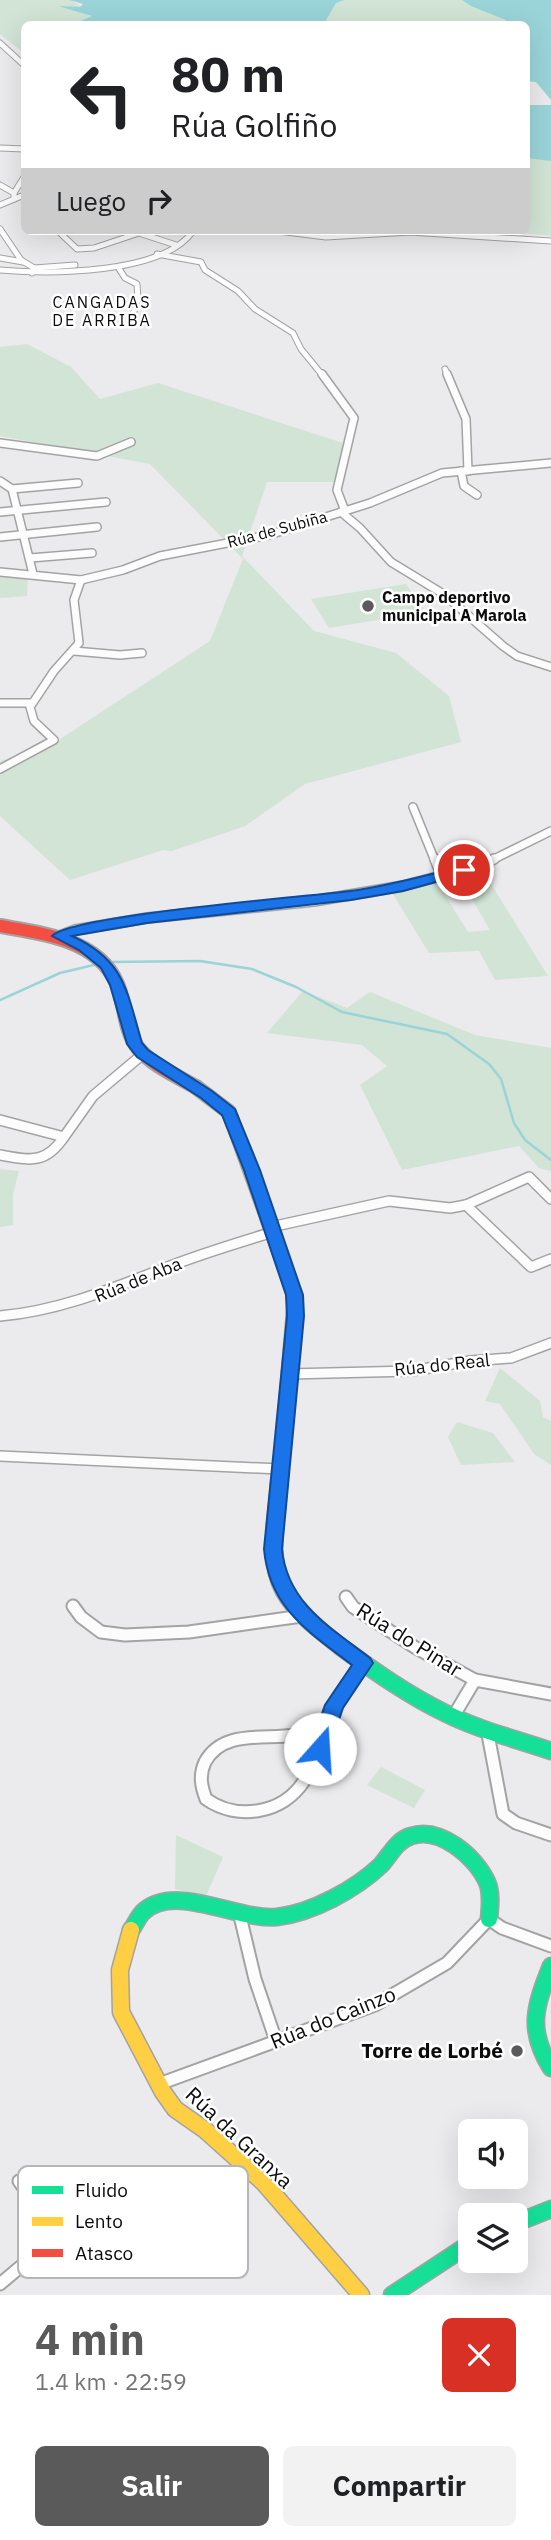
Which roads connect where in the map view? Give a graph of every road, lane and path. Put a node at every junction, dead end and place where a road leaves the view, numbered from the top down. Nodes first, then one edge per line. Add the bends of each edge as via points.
1 (1, 45) edge
2 (21, 62) edge
3 (0, 148) edge
4 (21, 149) edge
5 (21, 183) edge
6 (0, 185) edge
7 (21, 195) edge
8 (14, 196) junction
9 (21, 200) edge
10 (0, 206) edge
11 (0, 229) edge
12 (62, 235) edge
13 (118, 235) edge
14 (137, 235) edge
15 (149, 235) edge
16 (191, 235) edge
17 (310, 235) edge
18 (360, 235) edge
19 (457, 235) edge
20 (326, 237) joint
21 (122, 239) junction
22 (551, 241) edge
23 (176, 245) junction
24 (157, 254) junction
25 (0, 258) edge
26 (23, 262) junction
27 (75, 265) dead end
28 (118, 267) junction
29 (0, 270) edge
30 (33, 271) junction
31 (133, 314) dead end
32 (445, 369) dead end
33 (131, 442) dead end
34 (0, 443) edge
35 (551, 463) edge
36 (464, 471) junction
37 (0, 481) edge
38 (78, 483) dead end
39 (12, 489) junction
40 (477, 495) dead end
41 (106, 502) dead end
42 (17, 511) junction
43 (0, 512) edge
44 (343, 512) junction
45 (97, 527) dead end
46 (24, 534) junction
47 (0, 537) edge
48 (92, 553) dead end
49 (30, 558) junction
50 (0, 572) edge
51 (33, 574) junction
52 (81, 580) junction
53 (74, 651) junction
54 (142, 653) dead end
55 (551, 667) edge
56 (0, 703) edge
57 (32, 703) junction
58 (0, 769) edge
59 (413, 807) dead end
60 (551, 831) edge
61 (442, 877) junction
62 (0, 926) edge
63 (59, 936) junction
64 (143, 1054) junction
65 (0, 1120) edge
66 (64, 1137) junction
67 (0, 1155) edge
68 (551, 1199) edge
69 (466, 1205) junction
70 (272, 1229) junction
71 (551, 1259) edge
72 (0, 1316) edge
73 (551, 1343) edge
74 (289, 1374) junction
75 (0, 1456) edge
76 (279, 1469) junction
77 (346, 1597) dead end
78 (73, 1606) dead end
79 (302, 1616) junction
80 (363, 1663) junction
81 (475, 1680) junction
82 (551, 1694) edge
83 (453, 1717) junction
84 (328, 1724) junction
85 (487, 1729) junction
86 (308, 1731) junction
87 (321, 1745) junction
88 (551, 1751) edge
89 (551, 1835) edge
90 (240, 1916) junction
91 (489, 1919) junction
92 (551, 1946) edge
93 (551, 1966) edge
94 (276, 2041) junction
95 (551, 2068) edge
96 (159, 2084) junction
97 (244, 2166) edge
98 (248, 2169) edge
99 (551, 2209) edge
100 (528, 2218) edge
101 (458, 2252) edge
102 (18, 2269) edge
103 (0, 2284) edge
104 (361, 2295) edge
105 (393, 2295) edge

1 - 2 street
3 - 4 street
5 - 8 street
6 - 8 street
7 - 8 street
8 - 9 street
8 - 10 street
11 - 26 street
12 - 21 street via 77,249
13 - 21 street
14 - 21 street
15 - 23 street
16 - 23 street
17 - 20 street
18 - 20 street
19 - 22 street
23 - 24 street
24 - 28 street
24 - 44 street via 201,262 255,309 293,333 318,366 354,418 338,477
25 - 26 street
26 - 30 street
27 - 30 street
28 - 30 street via 70,274
28 - 31 street via 125,278 137,284
29 - 30 street
32 - 36 street via 466,419
33 - 34 street via 97,456
35 - 36 street, Rúa de Subiña
36 - 40 street via 464,486
36 - 44 street, Rúa de Subiña via 421,480
37 - 39 street
38 - 39 street
39 - 42 street
41 - 42 street
42 - 43 street
42 - 46 street
44 - 52 street, Rúa de Subiña via 269,535 160,556
44 - 55 street via 391,562 445,595 503,646 517,656
45 - 46 street
46 - 47 street
46 - 49 street
48 - 49 street
49 - 51 street
50 - 51 street, Rúa de Subiña
51 - 52 street, Rúa de Subiña
52 - 53 street via 74,600 79,643
53 - 54 street
53 - 57 street
56 - 57 street
57 - 58 street via 34,721 54,740
59 - 61 street
60 - 61 street via 482,865
61 - 63 street via 338,897 147,918
62 - 63 main road
63 - 64 main road via 84,947 107,966 135,1044
64 - 66 street via 93,1096
64 - 70 main road via 229,1112
65 - 66 street
66 - 67 street via 47,1158
68 - 69 street via 529,1177
69 - 70 street, Rúa de Aba via 450,1209 389,1201
69 - 71 street via 531,1267
70 - 72 street, Rúa de Aba via 73,1304
70 - 74 main road via 295,1295
73 - 74 street, Rúa do Real via 511,1358 411,1371
74 - 76 main road
75 - 76 street
76 - 79 main road via 274,1563 284,1591
77 - 81 street, Rúa do Pinar via 352,1607
78 - 79 street via 102,1632 125,1635 189,1632
79 - 80 main road
80 - 83 main road
80 - 84 street
81 - 82 street, Rúa do Pinar
81 - 83 street, Rúa do Pinar
83 - 85 main road
84 - 86 street
84 - 87 street
85 - 88 main road
85 - 89 street via 503,1814 516,1824
86 - 87 street
86 - 87 street via 224,1743 208,1755 199,1777 206,1799 231,1813 271,1808 303,1784
90 - 91 main road, Rúa da Granxa via 289,1914 344,1889 377,1868 409,1836 422,1833 460,1849 476,1868 486,1882
90 - 94 street
90 - 96 main road, Rúa da Granxa via 169,1898 151,1904 137,1917 119,1973 121,2013
91 - 92 street
91 - 94 street, Rúa do Cainzo via 447,1963 399,1993
93 - 95 main road via 532,2026 539,2054
94 - 96 street, Rúa do Cainzo
96 - 97 main road, Rúa da Granxa via 174,2108
98 - 104 main road, Rúa da Granxa
99 - 100 main road
101 - 105 main road
102 - 103 street

